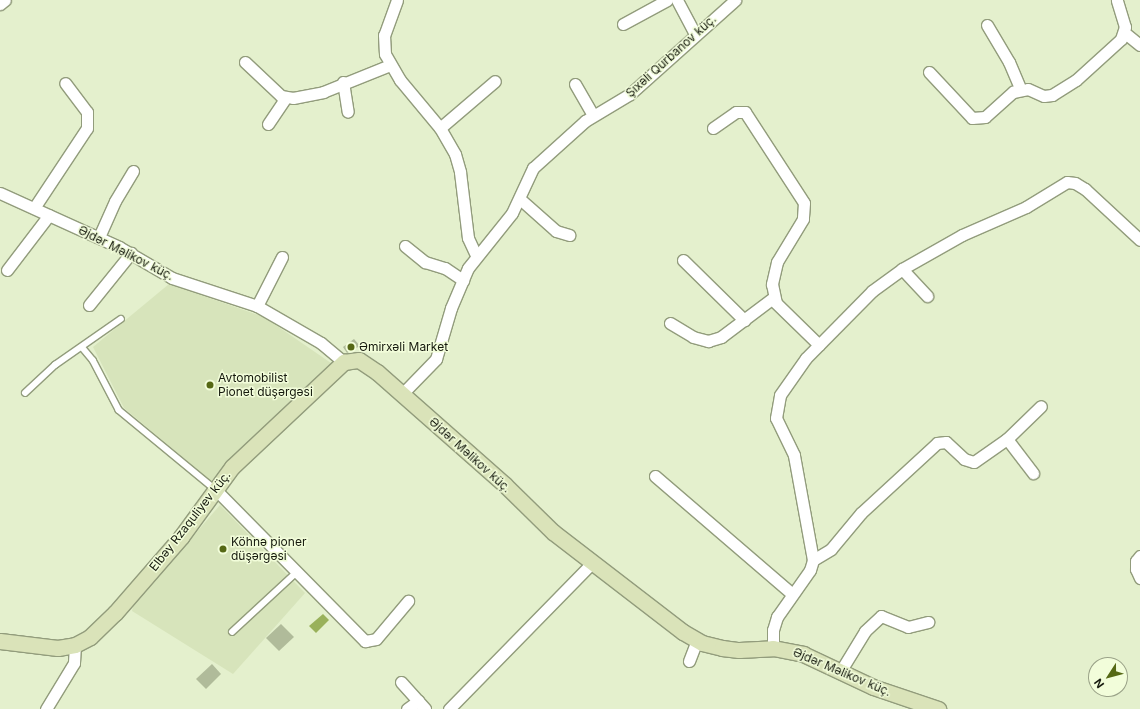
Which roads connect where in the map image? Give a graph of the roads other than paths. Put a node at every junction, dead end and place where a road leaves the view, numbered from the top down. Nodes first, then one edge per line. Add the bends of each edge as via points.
1 (5, 0) edge
2 (397, 0) edge
3 (667, 0) edge
4 (677, 0) edge
5 (735, 0) edge
6 (1117, 0) edge
7 (0, 4) edge
8 (623, 24) dead end
9 (987, 25) dead end
10 (1125, 33) junction
11 (694, 34) junction
12 (1140, 45) edge
13 (244, 62) dead end
14 (390, 65) junction
15 (929, 72) dead end
16 (343, 82) junction
17 (495, 82) dead end
18 (65, 83) dead end
19 (576, 84) dead end
20 (1021, 90) junction
21 (286, 97) junction
22 (348, 112) dead end
23 (593, 115) junction
24 (268, 124) dead end
25 (440, 128) junction
26 (713, 128) dead end
27 (133, 171) dead end
28 (0, 193) edge
29 (520, 199) junction
30 (34, 208) junction
31 (49, 215) junction
32 (569, 235) dead end
33 (99, 237) junction
34 (1140, 240) edge
35 (405, 246) dead end
36 (131, 254) junction
37 (476, 255) junction
38 (282, 256) dead end
39 (683, 260) dead end
40 (8, 270) dead end
41 (902, 270) junction
42 (462, 280) junction
43 (927, 296) dead end
44 (774, 297) junction
45 (89, 305) dead end
46 (257, 306) junction
47 (121, 319) dead end
48 (744, 320) junction
49 (670, 323) dead end
50 (819, 345) junction
51 (82, 347) junction
52 (344, 362) junction
53 (24, 393) dead end
54 (402, 394) junction
55 (1041, 406) dead end
56 (1007, 439) junction
57 (1033, 473) dead end
58 (655, 476) dead end
59 (215, 489) junction
60 (1140, 556) edge
61 (813, 560) junction
62 (592, 563) junction
63 (298, 571) junction
64 (1140, 578) edge
65 (792, 594) junction
66 (408, 601) dead end
67 (928, 622) dead end
68 (232, 632) dead end
69 (697, 640) junction
70 (0, 641) edge
71 (75, 645) junction
72 (773, 648) junction
73 (689, 661) dead end
74 (840, 672) junction
75 (401, 682) dead end
76 (422, 705) edge
77 (46, 709) edge
78 (407, 709) edge
79 (450, 709) edge
80 (936, 709) edge

1 - 7 street
2 - 14 street via 384,35 385,54
3 - 8 street
4 - 11 street
5 - 11 street, Şıxəli Qurbanov küç.
6 - 10 street
9 - 20 street via 1009,62
10 - 12 street
10 - 20 street via 1113,48 1059,92 1044,96
11 - 23 street, Şıxəli Qurbanov küç. via 630,94
13 - 21 street via 281,96
14 - 16 street
14 - 25 street
15 - 20 street via 972,118 985,117 1005,97
16 - 21 street via 314,95
16 - 22 street
17 - 25 street
18 - 30 street via 87,112 87,128
19 - 23 street
21 - 24 street
23 - 29 street, Şıxəli Qurbanov küç. via 533,168
25 - 37 street via 455,154 460,172 468,238
26 - 44 street via 736,112 745,112 804,203 803,219 774,270
27 - 33 street via 115,201
28 - 30 street, Əjdər Məlikov küç.
29 - 32 street via 556,231
29 - 37 street, Şıxəli Qurbanov küç. via 512,213
30 - 31 street, Əjdər Məlikov küç.
31 - 33 street, Əjdər Məlikov küç.
31 - 40 street
33 - 36 street, Əjdər Məlikov küç.
34 - 41 street via 1084,189 1075,183 1067,182 1026,207 962,234
35 - 42 street via 425,262 445,268
36 - 45 street
36 - 46 street, Əjdər Məlikov küç. via 172,278
37 - 42 street, Şıxəli Qurbanov küç.
38 - 46 street
39 - 48 street
41 - 43 street
41 - 50 street via 872,291
42 - 54 street, Şıxəli Qurbanov küç. via 436,360
44 - 48 street
44 - 50 street via 782,311
46 - 52 street, Əjdər Məlikov küç. via 321,343
47 - 51 lane
48 - 49 street via 721,337 708,341 693,337
50 - 61 street via 780,395 776,408 779,428 794,455
51 - 53 lane via 55,365
51 - 59 lane via 93,360 119,410
52 - 54 street, Əjdər Məlikov küç. via 359,360 368,364
52 - 59 street, Elbəy Rzaquliyev küç. via 232,467
54 - 62 street, Əjdər Məlikov küç. via 505,485 553,532
55 - 56 street
56 - 57 street
56 - 61 street via 974,462 964,459 946,442 937,443 861,513 831,549
58 - 65 street
59 - 63 street
59 - 71 street, Elbəy Rzaquliyev küç. via 181,537 115,613 94,634
60 - 64 street via 1136,561 1136,569
61 - 65 street via 810,570
62 - 69 street, Əjdər Məlikov küç.
62 - 79 street
63 - 66 street via 365,640 376,639
63 - 68 lane
65 - 72 street via 774,624
67 - 74 street via 908,627 880,616 866,631
69 - 72 street, Əjdər Məlikov küç. via 739,650
69 - 73 street
70 - 71 street, Elbəy Rzaquliyev küç. via 48,648
71 - 77 street via 74,663
72 - 74 street, Əjdər Məlikov küç. via 803,654
74 - 80 street, Əjdər Məlikov küç. via 873,687
75 - 76 street
76 - 78 street

